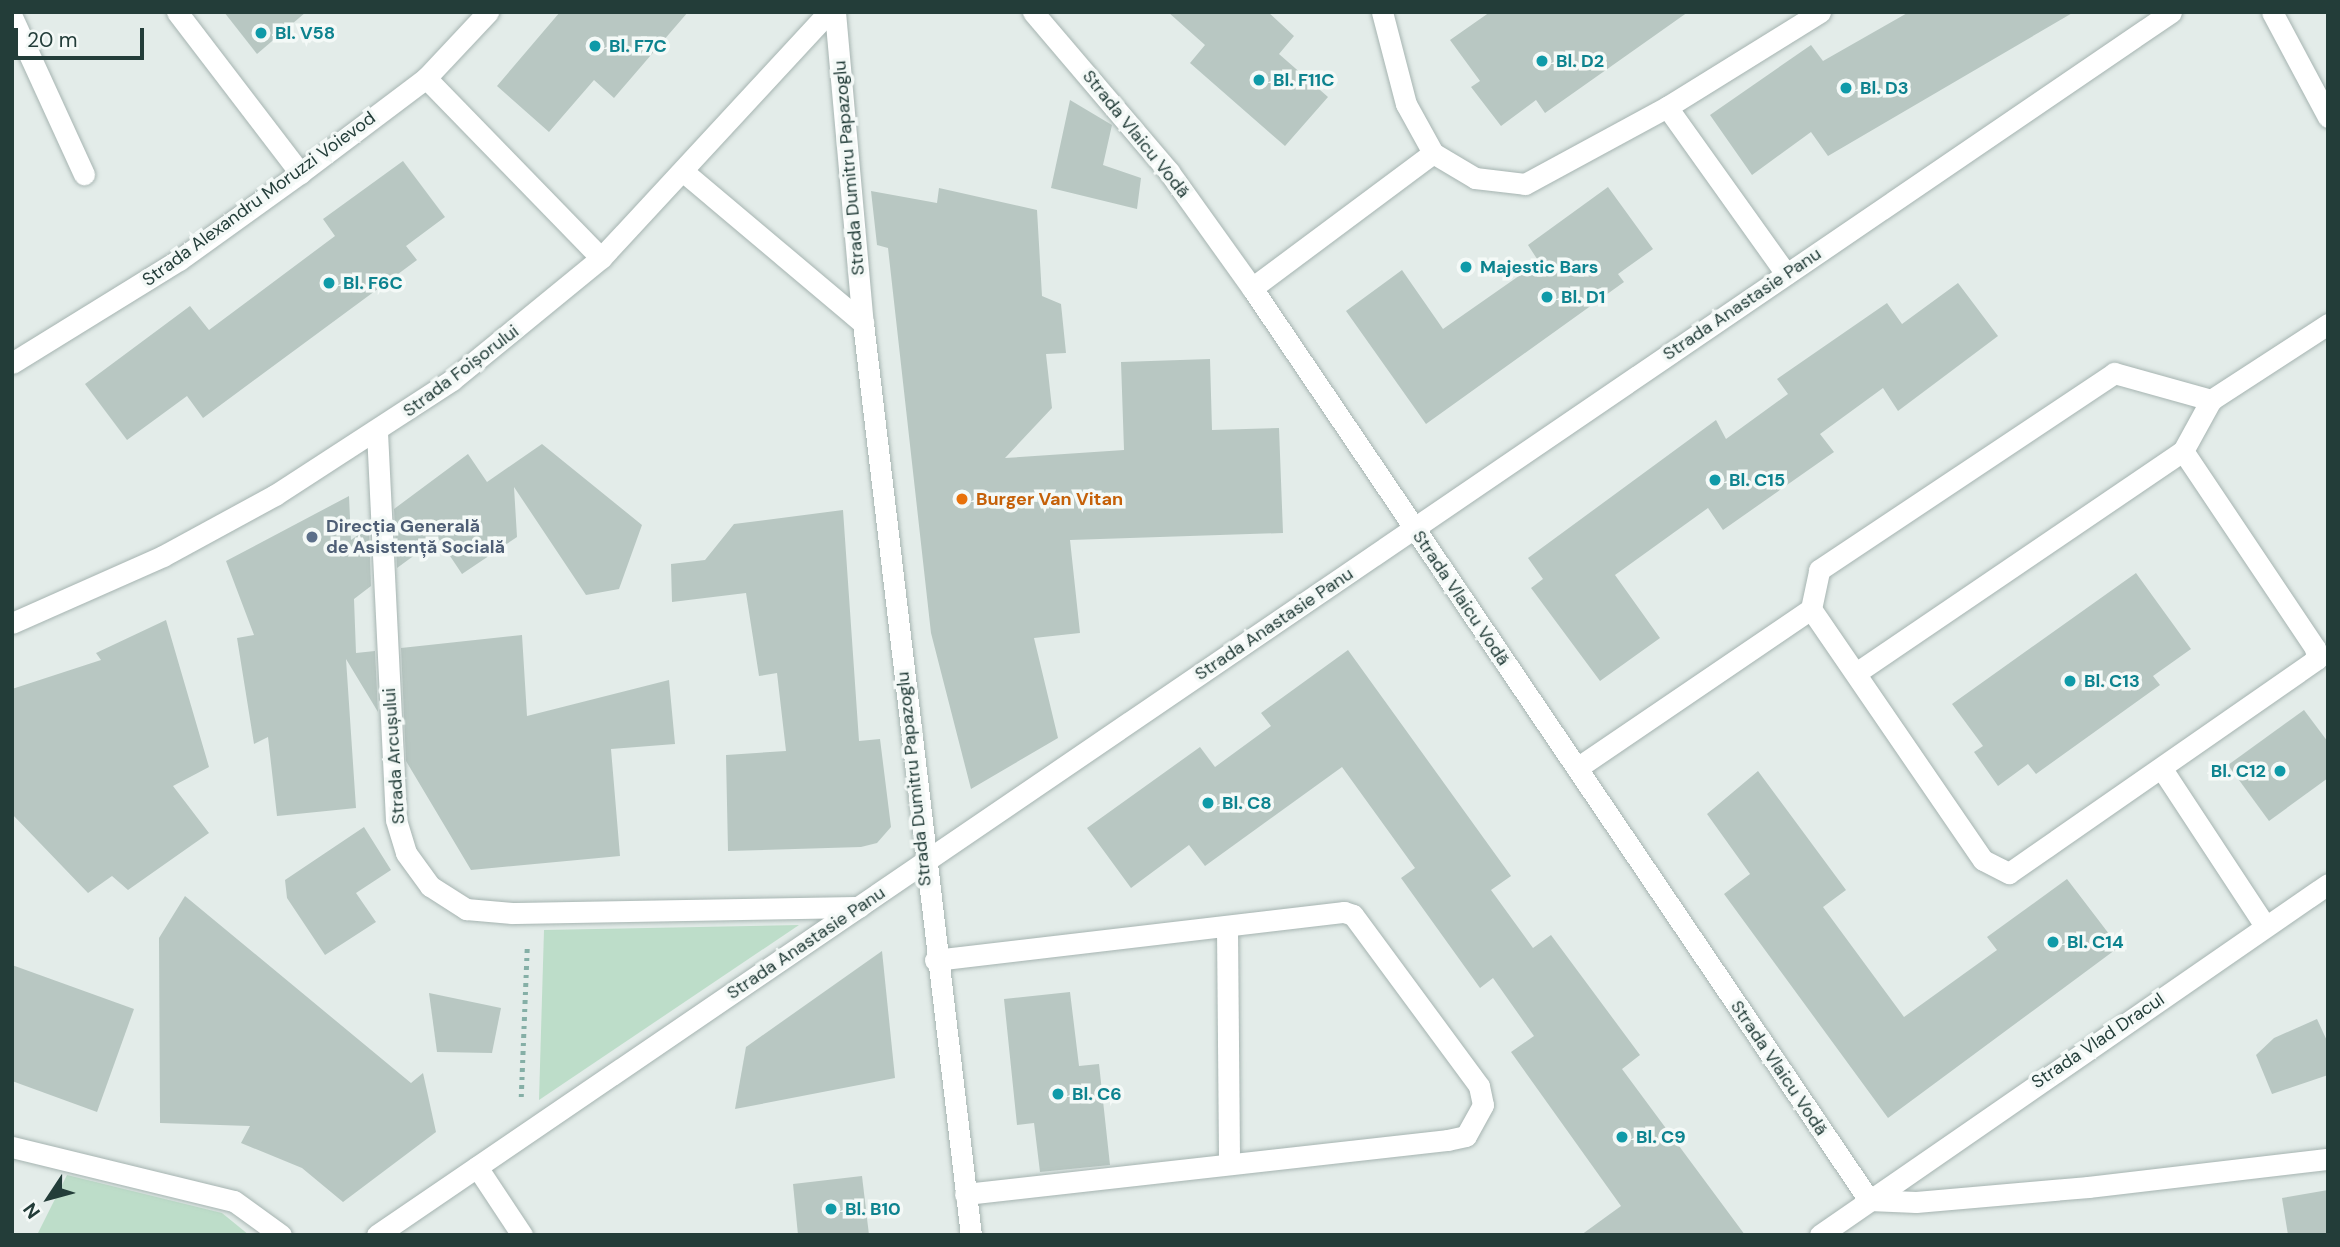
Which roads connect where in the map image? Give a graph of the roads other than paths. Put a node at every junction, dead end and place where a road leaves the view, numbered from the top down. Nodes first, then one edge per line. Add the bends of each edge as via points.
1 (177, 12) edge
2 (488, 12) edge
3 (829, 12) edge
4 (835, 12) edge
5 (1033, 12) edge
6 (1382, 12) edge
7 (1820, 12) edge
8 (2171, 12) edge
9 (2272, 12) edge
10 (12, 17) edge
11 (426, 78) junction
12 (1667, 107) junction
13 (2328, 117) edge
14 (1433, 153) junction
15 (300, 173) junction
16 (685, 173) junction
17 (84, 174) dead end
18 (601, 258) junction
19 (1786, 274) junction
20 (1252, 288) junction
21 (863, 323) junction
22 (2328, 324) edge
23 (13, 361) edge
24 (2211, 400) junction
25 (377, 432) junction
26 (2183, 451) junction
27 (1413, 529) junction
28 (1811, 609) junction
29 (12, 623) edge
30 (1856, 673) junction
31 (1577, 768) junction
32 (2162, 769) junction
33 (923, 863) junction
34 (2328, 884) edge
35 (859, 906) junction
36 (2265, 926) junction
37 (1227, 928) junction
38 (935, 960) junction
39 (12, 1147) edge
40 (2328, 1159) edge
41 (1229, 1162) junction
42 (477, 1167) junction
43 (965, 1194) junction
44 (1869, 1200) junction
45 (281, 1235) edge
46 (377, 1235) edge
47 (522, 1235) edge
48 (971, 1235) edge
49 (1820, 1235) edge

1 - 15 street
2 - 11 street, Strada Alexandru Moruzzi Voievod
3 - 16 street, Strada Foișorului
4 - 21 street, Strada Dumitru Papazoglu
5 - 20 street, Strada Vlaicu Vodă via 1169,172
6 - 14 street via 1406,104
7 - 12 street
8 - 19 street, Strada Anastasie Panu
9 - 13 street
10 - 17 street
11 - 15 street, Strada Alexandru Moruzzi Voievod
11 - 18 street
12 - 14 street via 1525,184 1475,178
12 - 19 street
14 - 20 street
15 - 23 street, Strada Alexandru Moruzzi Voievod via 168,267
16 - 18 street, Strada Foișorului
16 - 21 street, Strada Dumitru Papazoglu
18 - 25 street, Strada Foișorului
19 - 27 street, Strada Anastasie Panu
20 - 27 street, Strada Vlaicu Vodă
21 - 33 street, Strada Dumitru Papazoglu
22 - 24 street
24 - 26 street
24 - 28 street via 2114,373 1819,570
25 - 29 street, Strada Foișorului via 163,556
25 - 35 street, Strada Arcușului via 396,820 406,853 430,886 466,909 528,913
26 - 30 street
26 - 32 street via 2315,648 2317,659
27 - 31 street, Strada Vlaicu Vodă
27 - 33 street, Strada Anastasie Panu
28 - 30 street
28 - 31 street
30 - 32 street via 1994,870 2009,873
31 - 44 street, Strada Vlaicu Vodă
32 - 36 street
33 - 35 street, Strada Anastasie Panu
33 - 38 street, Strada Dumitru Papazoglu
34 - 36 street, Strada Vlad Dracul
35 - 42 street, Strada Anastasie Panu
36 - 44 street, Strada Vlad Dracul
37 - 38 street
37 - 41 street
37 - 41 street via 1353,915 1479,1086 1483,1105 1466,1136
38 - 43 street, Strada Dumitru Papazoglu
39 - 45 street via 234,1202
40 - 44 street via 2088,1187 1916,1202
41 - 43 street
42 - 46 street, Strada Anastasie Panu
42 - 47 street
43 - 48 street, Strada Dumitru Papazoglu
44 - 49 street, Strada Vlad Dracul

